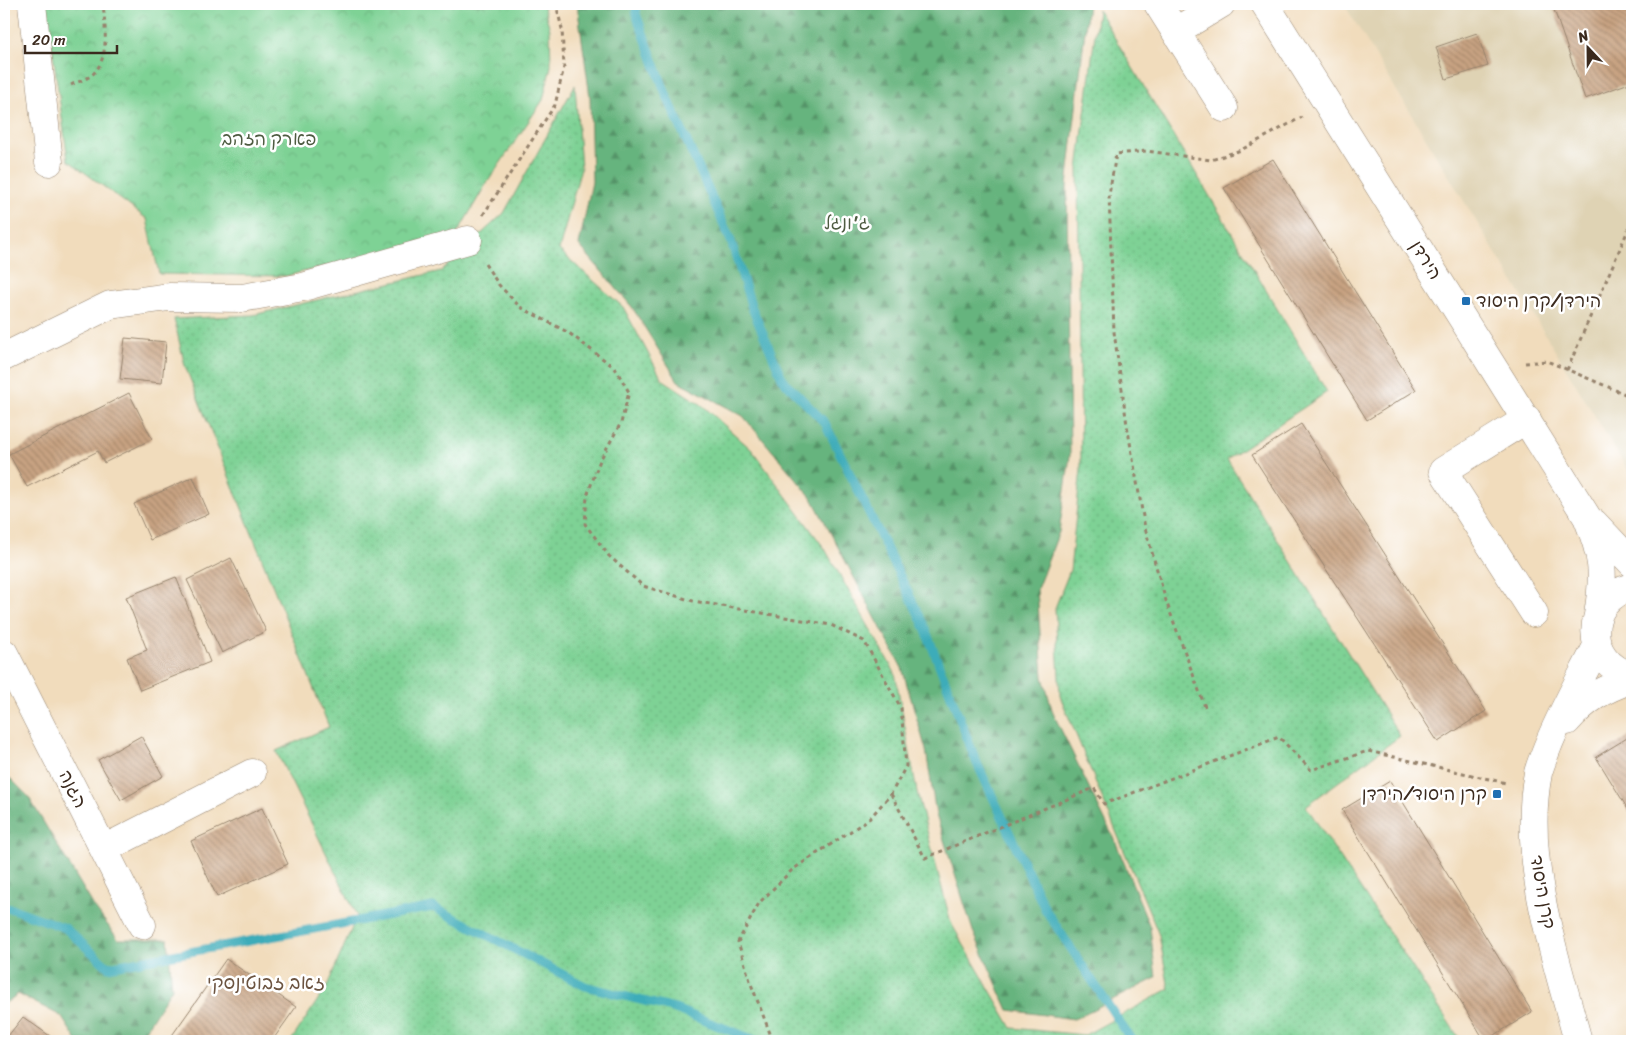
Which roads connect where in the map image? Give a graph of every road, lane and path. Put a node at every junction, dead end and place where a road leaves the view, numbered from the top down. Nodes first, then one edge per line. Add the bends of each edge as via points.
1 (32, 4) edge
2 (104, 4) edge
3 (556, 4) edge
4 (1158, 4) edge
5 (1222, 4) edge
6 (1265, 4) edge
7 (1176, 31) junction
8 (41, 91) junction
9 (1328, 104) junction
10 (1224, 108) dead end
11 (48, 162) dead end
12 (1632, 221) edge
13 (468, 240) junction
14 (4, 357) edge
15 (1493, 365) junction
16 (1567, 370) junction
17 (1632, 397) edge
18 (1527, 419) junction
19 (1587, 517) junction
20 (1632, 564) edge
21 (1632, 587) edge
22 (1534, 613) dead end
23 (1598, 615) junction
24 (1597, 646) junction
25 (4, 653) edge
26 (1632, 677) edge
27 (1205, 707) dead end
28 (1550, 741) junction
29 (252, 774) dead end
30 (1536, 789) junction
31 (891, 794) junction
32 (104, 849) junction
33 (142, 925) dead end
34 (773, 1041) edge
35 (1578, 1041) edge

1 - 8 street
2 - 8 path via 106,31 102,57 93,74 68,86
3 - 13 path via 562,29 564,68 555,105
4 - 7 street
5 - 7 street
6 - 9 street, הירדן
7 - 10 street
8 - 11 street
9 - 15 street, הירדן
9 - 27 path via 1241,150 1211,160 1147,151 1116,154 1109,195 1114,332 1127,425 1144,528 1166,601
12 - 16 path
13 - 14 street via 303,287 242,298 169,297 110,305
13 - 31 path via 499,285 520,307 568,333 615,368 629,392 621,423 600,460 587,496 586,524 609,556 643,586 693,601 831,624 864,641 901,708 906,766
15 - 16 path via 1547,361
15 - 18 street, הירדן
16 - 17 path
18 - 19 street, הירדן
18 - 22 street via 1443,471
19 - 20 street, הירדן
19 - 23 street, הירדן via 1603,564
21 - 23 street via 1619,591
23 - 24 street, הירדן via 1595,630
24 - 26 street via 1608,664
24 - 28 street, קרן היסוד
25 - 32 street, הגנה
26 - 28 street, קרן היסוד via 1603,689 1581,705
28 - 30 street, קרן היסוד via 1538,772
29 - 32 street
30 - 31 path via 1368,751 1311,770 1280,737 1104,804 1094,788 925,858
30 - 35 street, קרן היסוד via 1533,818 1536,857 1546,918
31 - 34 path via 869,819 792,870 759,903 738,942
32 - 33 street, הגנה

